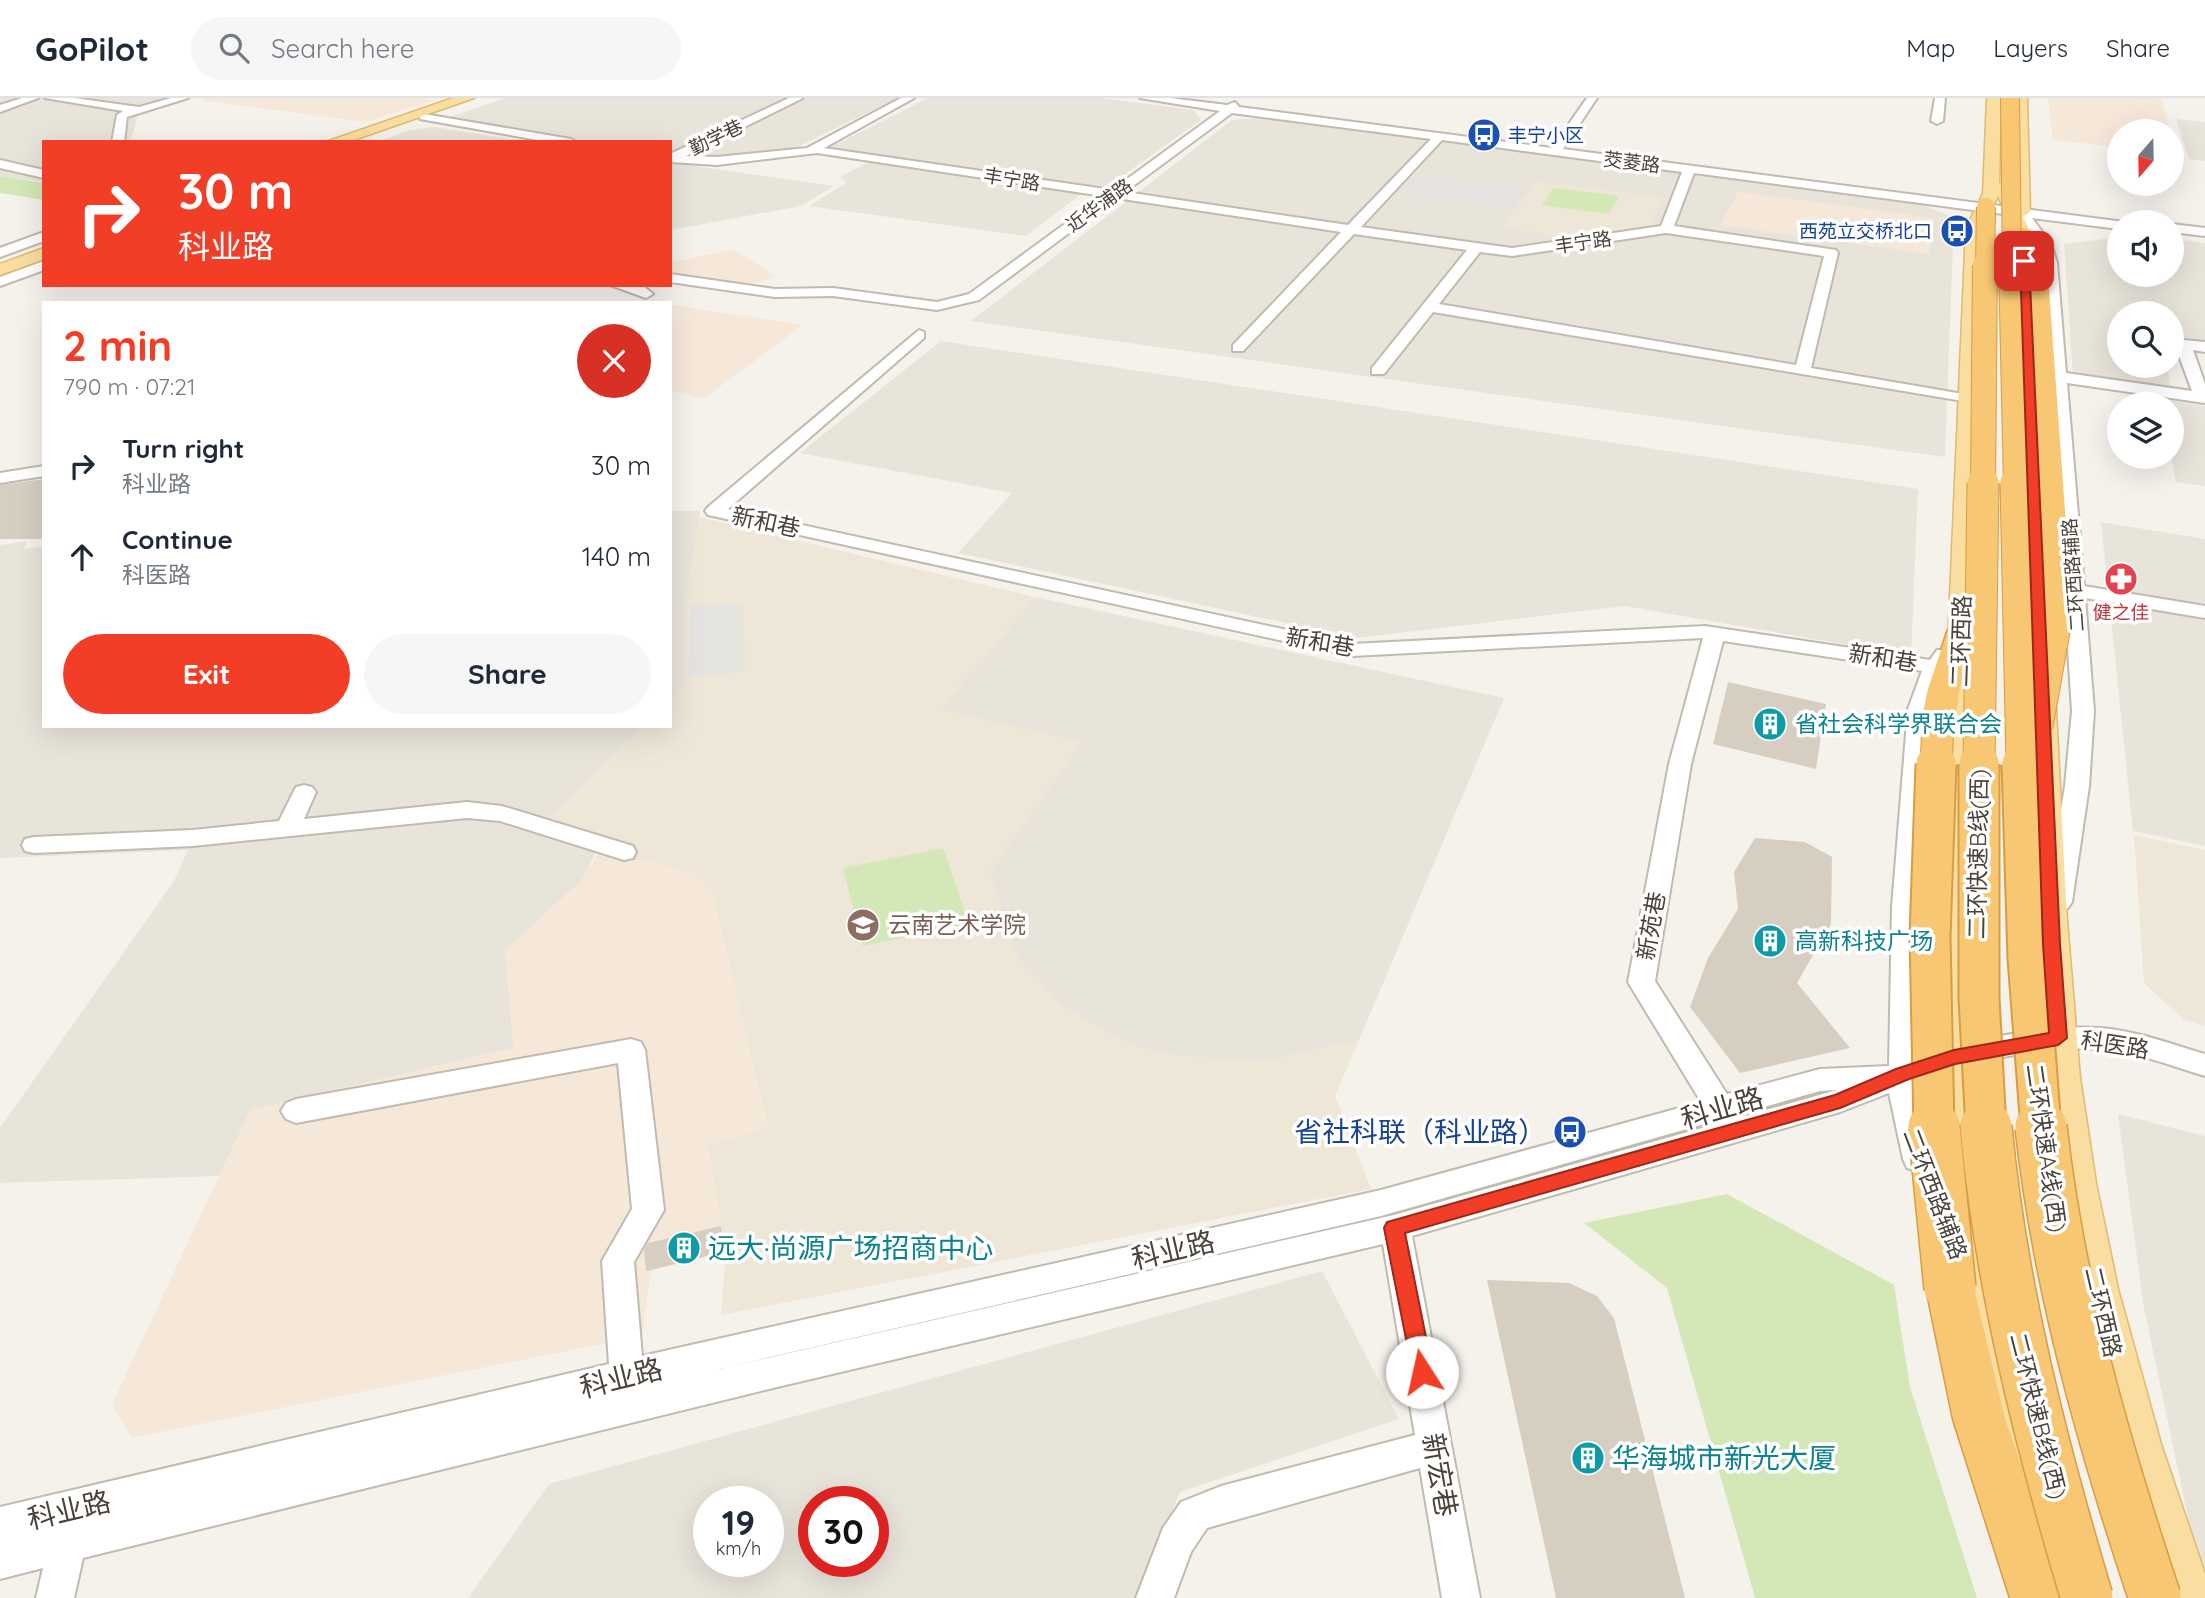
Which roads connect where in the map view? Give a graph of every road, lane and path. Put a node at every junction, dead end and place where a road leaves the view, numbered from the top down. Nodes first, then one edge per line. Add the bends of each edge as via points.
1 (33, 98) edge
2 (50, 98) edge
3 (183, 98) edge
4 (467, 98) edge
5 (481, 98) edge
6 (798, 98) edge
7 (909, 98) edge
8 (1145, 98) edge
9 (1175, 98) edge
10 (1244, 98) edge
11 (1592, 98) edge
12 (1940, 98) edge
13 (1979, 98) edge
14 (1992, 98) edge
15 (2008, 98) edge
16 (2020, 98) edge
17 (1232, 107) junction
18 (0, 108) edge
19 (139, 110) junction
20 (424, 117) junction
21 (1937, 121) dead end
22 (1439, 137) junction
23 (118, 140) edge
24 (338, 140) edge
25 (353, 140) edge
26 (559, 140) edge
27 (811, 150) junction
28 (1556, 150) junction
29 (672, 158) edge
30 (672, 158) edge
31 (0, 164) edge
32 (1689, 170) junction
33 (42, 174) edge
34 (1115, 193) junction
35 (1998, 209) junction
36 (2107, 220) edge
37 (2107, 223) edge
38 (1354, 228) junction
39 (1666, 229) junction
40 (2184, 231) edge
41 (2205, 234) edge
42 (42, 237) edge
43 (1476, 248) junction
44 (42, 251) edge
45 (42, 251) edge
46 (0, 253) edge
47 (0, 264) edge
48 (42, 266) edge
49 (0, 270) edge
50 (672, 278) edge
51 (0, 282) edge
52 (628, 287) edge
53 (646, 294) dead end
54 (1428, 307) junction
55 (919, 335) dead end
56 (2205, 347) edge
57 (1238, 348) dead end
58 (1378, 371) dead end
59 (1802, 371) junction
60 (2059, 377) junction
61 (2203, 398) edge
62 (1969, 400) junction
63 (42, 471) edge
64 (0, 478) edge
65 (2075, 591) junction
66 (2205, 612) edge
67 (1962, 632) junction
68 (1715, 633) junction
69 (1936, 667) junction
70 (304, 792) dead end
71 (2024, 813) junction
72 (288, 828) junction
73 (34, 845) dead end
74 (624, 852) dead end
75 (2051, 944) junction
76 (2045, 1040) junction
77 (1954, 1057) junction
78 (2205, 1065) edge
79 (1902, 1074) junction
80 (1721, 1109) junction
81 (296, 1111) dead end
82 (1394, 1228) junction
83 (1981, 1302) junction
84 (627, 1377) junction
85 (1435, 1447) junction
86 (0, 1525) edge
87 (67, 1544) junction
88 (0, 1560) edge
89 (55, 1598) edge
90 (1155, 1598) edge
91 (1461, 1598) edge
92 (2039, 1598) edge
93 (2054, 1598) edge
94 (2087, 1598) edge
95 (2155, 1598) edge
96 (2189, 1598) edge

1 - 18 street
2 - 19 street
3 - 19 street
4 - 24 main road
5 - 20 main road
6 - 29 street, 勤学巷
7 - 27 street
8 - 17 street, 茭菱路
9 - 17 street, 茭菱路
10 - 17 street, 近华浦路
11 - 28 street
12 - 21 street
13 - 35 main road
14 - 35 main road, 二环西路
14 - 94 highway, 二环快速B线(西), bridge via 1977,925 1981,1064 1995,1208 2012,1309
15 - 35 main road, 二环西路, bridge
15 - 71 highway, 二环快速A线(西), bridge
16 - 35 main road
17 - 22 street, 茭菱路
17 - 28 street, 茭菱路
17 - 34 street, 近华浦路
19 - 23 street via 120,117
20 - 25 main road
20 - 26 street
22 - 28 street, 茭菱路
22 - 38 street
27 - 30 street, 丰宁路 via 718,161
27 - 34 street, 丰宁路
28 - 32 street, 茭菱路
28 - 35 street, 茭菱路
31 - 33 street
32 - 35 street, 茭菱路
32 - 39 street
34 - 38 street, 丰宁路
34 - 50 street, 近华浦路 via 974,297 951,305 833,292 775,293
35 - 36 street, 茭菱路
35 - 37 street, 茭菱路
35 - 60 street, 二环西路辅路 via 2039,235 2049,258
35 - 62 main road, 二环西路
35 - 71 highway, bridge via 2037,258 2056,601
35 - 75 main road, 二环西路
38 - 43 street, 丰宁路
38 - 57 street
39 - 43 street, 丰宁路 via 1512,252
39 - 59 street, 丰宁路 via 1831,253
40 - 41 street
42 - 46 street
43 - 54 street
44 - 47 main road
45 - 49 main road
48 - 51 street
52 - 53 street
54 - 58 street
54 - 59 street
55 - 68 street, 新和巷 via 714,511 1352,650
56 - 61 street via 2183,345
59 - 62 street
60 - 61 street
60 - 65 street, 二环西路辅路
62 - 67 main road, 二环西路
63 - 64 street
65 - 66 street
65 - 75 street, 二环西路辅路 via 2082,737
67 - 69 street, 二环西路辅路
67 - 77 main road, 二环西路 via 1952,965
67 - 92 highway, bridge via 1938,724 1927,993 1937,1194 1962,1355 2000,1487
68 - 69 street, 新和巷
68 - 80 street, 新苑巷 via 1681,764 1641,982
69 - 79 street, 二环西路辅路 via 1917,719 1905,907
70 - 72 street
71 - 76 highway, 二环快速A线(西), bridge
72 - 73 street
72 - 74 street via 467,810 502,814
75 - 76 main road, 二环西路
76 - 77 street, 科医路
76 - 78 street, 科医路 via 2127,1043
76 - 95 highway, 二环快速A线(西), bridge via 2047,1174 2074,1322 2114,1474
76 - 96 main road, 二环西路 via 2094,1279 2134,1435
77 - 79 street, 科医路
77 - 83 main road, 二环西路
79 - 80 street, 科业路 via 1821,1080
79 - 82 street, 科业路 via 1840,1101
79 - 83 street, 二环西路辅路 via 1919,1163
80 - 84 street, 科业路 via 1381,1203
81 - 84 street via 631,1050 648,1210 618,1261
82 - 85 street, 新宏巷
82 - 87 street, 科业路 via 773,1372
83 - 93 main road, 二环西路 via 2017,1466
84 - 86 street, 科业路
85 - 90 street via 1194,1514 1176,1541
85 - 91 street, 新宏巷
87 - 88 street, 科业路
87 - 89 street

